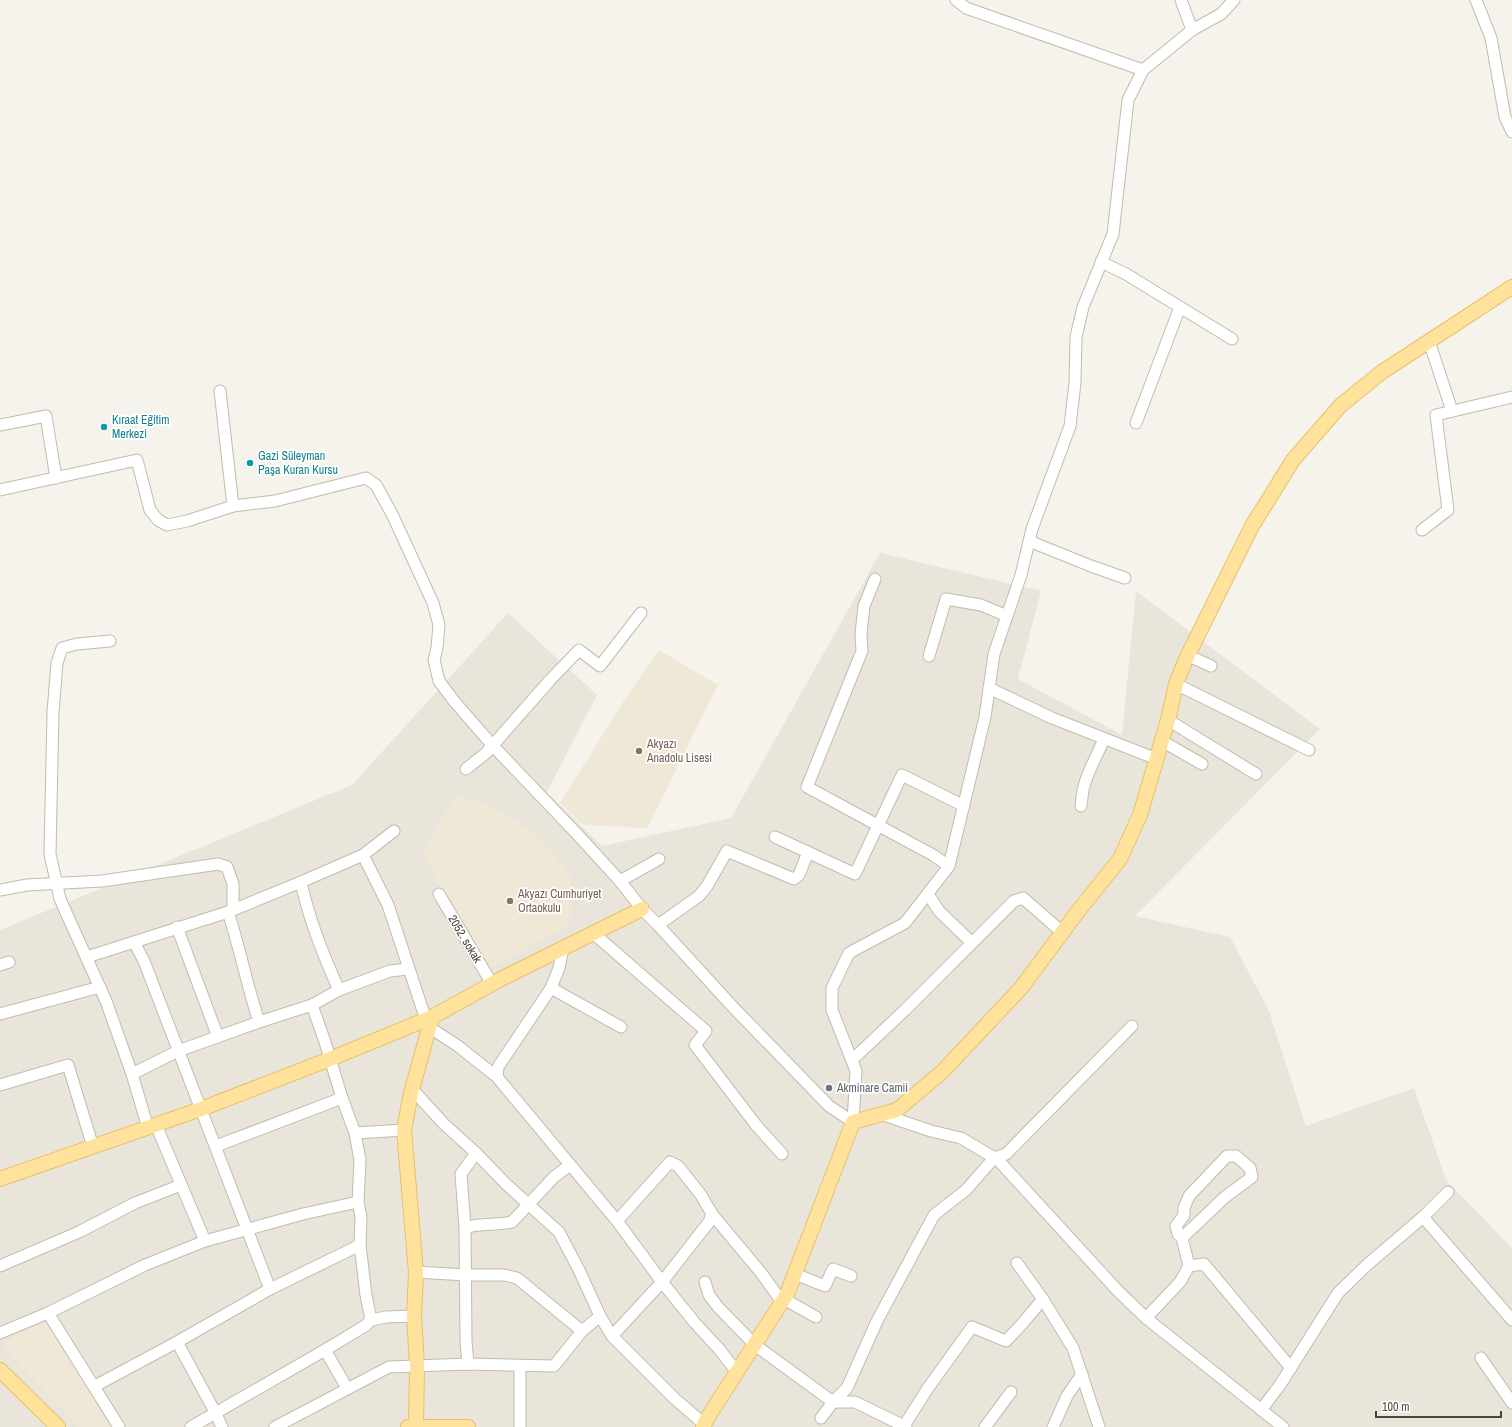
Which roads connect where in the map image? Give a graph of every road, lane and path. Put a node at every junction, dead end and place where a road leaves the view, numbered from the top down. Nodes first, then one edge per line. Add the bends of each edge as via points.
1 (956, 0) edge
2 (1181, 0) edge
3 (1234, 0) edge
4 (1476, 0) edge
5 (1192, 30) junction
6 (1144, 70) junction
7 (1512, 132) edge
8 (1101, 262) junction
9 (1512, 287) edge
10 (1180, 307) junction
11 (1232, 340) dead end
12 (1429, 341) junction
13 (220, 391) dead end
14 (1512, 397) edge
15 (1452, 411) junction
16 (1136, 423) dead end
17 (0, 425) edge
18 (56, 478) junction
19 (0, 490) edge
20 (233, 506) junction
21 (1422, 530) dead end
22 (1030, 541) junction
23 (1125, 578) dead end
24 (875, 579) dead end
25 (641, 613) dead end
26 (1007, 616) junction
27 (110, 640) dead end
28 (1187, 655) junction
29 (929, 656) dead end
30 (1211, 666) dead end
31 (1176, 684) junction
32 (989, 688) junction
33 (1168, 720) junction
34 (1104, 739) junction
35 (1162, 741) junction
36 (493, 746) junction
37 (1309, 750) dead end
38 (1156, 759) junction
39 (1202, 764) dead end
40 (466, 769) dead end
41 (1256, 774) dead end
42 (964, 806) junction
43 (1081, 806) dead end
44 (879, 826) junction
45 (394, 831) dead end
46 (775, 838) dead end
47 (808, 852) junction
48 (362, 855) junction
49 (659, 859) dead end
50 (949, 866) junction
51 (620, 881) junction
52 (301, 882) junction
53 (57, 884) junction
54 (0, 890) edge
55 (439, 894) dead end
56 (928, 894) junction
57 (642, 909) junction
58 (231, 911) junction
59 (658, 925) junction
60 (177, 927) junction
61 (1062, 932) junction
62 (593, 933) junction
63 (134, 942) junction
64 (972, 942) junction
65 (563, 948) junction
66 (87, 957) junction
67 (408, 969) junction
68 (492, 984) junction
69 (100, 986) junction
70 (550, 988) junction
71 (340, 990) junction
72 (312, 1005) junction
73 (0, 1014) edge
74 (429, 1021) junction
75 (259, 1022) junction
76 (1132, 1026) dead end
77 (621, 1027) dead end
78 (218, 1036) junction
79 (178, 1051) junction
80 (330, 1059) junction
81 (852, 1060) junction
82 (132, 1074) junction
83 (496, 1077) junction
84 (0, 1085) edge
85 (412, 1089) junction
86 (342, 1098) junction
87 (200, 1109) junction
88 (881, 1114) junction
89 (853, 1122) junction
90 (152, 1126) junction
91 (404, 1130) junction
92 (355, 1133) junction
93 (216, 1146) junction
94 (93, 1147) junction
95 (476, 1152) junction
96 (782, 1154) dead end
97 (994, 1158) junction
98 (570, 1165) junction
99 (0, 1179) edge
100 (181, 1185) junction
101 (1448, 1192) dead end
102 (358, 1202) junction
103 (529, 1204) junction
104 (712, 1214) junction
105 (1423, 1217) junction
106 (617, 1221) junction
107 (465, 1228) junction
108 (247, 1229) junction
109 (1182, 1238) junction
110 (205, 1241) junction
111 (360, 1245) junction
112 (1017, 1263) dead end
113 (0, 1266) edge
114 (1189, 1266) junction
115 (416, 1272) junction
116 (795, 1274) junction
117 (466, 1275) junction
118 (851, 1276) dead end
119 (662, 1282) junction
120 (705, 1282) dead end
121 (270, 1289) junction
122 (1043, 1300) junction
123 (783, 1301) junction
124 (48, 1313) junction
125 (414, 1316) junction
126 (600, 1316) junction
127 (816, 1317) dead end
128 (1146, 1318) junction
129 (371, 1320) junction
130 (1512, 1320) edge
131 (582, 1331) junction
132 (0, 1333) edge
133 (612, 1336) junction
134 (177, 1342) junction
135 (754, 1344) junction
136 (325, 1350) junction
137 (1481, 1358) dead end
138 (468, 1364) junction
139 (417, 1366) junction
140 (520, 1366) junction
141 (1291, 1368) junction
142 (0, 1370) edge
143 (737, 1372) junction
144 (1082, 1374) junction
145 (95, 1386) junction
146 (347, 1388) junction
147 (1011, 1392) dead end
148 (833, 1402) junction
149 (1512, 1403) edge
150 (1261, 1410) junction
151 (215, 1412) junction
152 (821, 1418) dead end
153 (411, 1426) edge
154 (704, 1426) edge
155 (905, 1426) edge
156 (58, 1427) edge
157 (119, 1427) edge
158 (191, 1427) edge
159 (222, 1427) edge
160 (275, 1427) edge
161 (468, 1427) edge
162 (520, 1427) edge
163 (985, 1427) edge
164 (1053, 1427) edge
165 (1099, 1427) edge
166 (1284, 1427) edge

1 - 6 street via 966,8
2 - 5 street
3 - 5 street via 1220,14
4 - 7 street via 1491,38 1505,117
5 - 6 street
6 - 8 street via 1128,100 1113,234
8 - 10 street
8 - 22 street via 1083,307 1076,336 1075,383 1070,426 1032,529
9 - 12 main road
10 - 11 street
10 - 16 street
12 - 15 street
12 - 28 main road via 1382,372 1341,405 1293,460 1252,526
13 - 20 street
14 - 15 street
15 - 21 street via 1436,415 1448,510
17 - 18 street via 46,416
18 - 19 street
18 - 20 street via 138,460 150,510 158,520 167,525
20 - 36 street via 275,501 366,478 376,485 392,514 432,603 439,625 434,660 439,681
22 - 23 street
22 - 26 street
24 - 44 street via 864,606 862,651 807,787
25 - 36 street via 600,666 579,650
26 - 29 street via 981,605 946,599
26 - 32 street via 994,654
27 - 53 street via 62,648 57,663 52,712 50,854
28 - 30 street
28 - 31 main road
31 - 33 main road
31 - 37 street
32 - 34 street
32 - 42 street via 986,717
33 - 35 main road
33 - 41 street
34 - 38 street
34 - 43 street via 1083,790
35 - 38 main road
35 - 39 street
36 - 40 street
36 - 51 street
38 - 61 main road via 1140,815 1120,859
42 - 44 street via 902,775
42 - 50 street
44 - 47 street via 855,874
44 - 50 street
45 - 48 street
46 - 47 street
47 - 59 street via 799,875 794,879 726,851 699,896
48 - 52 street
48 - 67 street via 388,905
49 - 51 street
50 - 56 street
51 - 57 street
52 - 58 street
52 - 71 street via 307,910 328,967
53 - 54 street via 27,885
53 - 58 street via 102,881 218,864 226,867 233,884
53 - 66 street via 60,899
55 - 68 street, 2052. sokak
56 - 64 street via 939,911
56 - 81 street via 905,923 849,954 832,988 832,1010
57 - 59 street
57 - 62 main road
58 - 60 street
58 - 75 street via 249,991
59 - 89 street via 829,1106
60 - 63 street
60 - 78 street
61 - 64 street via 1023,898 1014,901
61 - 88 main road via 1021,988 943,1071 897,1110
62 - 65 main road
62 - 96 street via 706,1031 695,1046 756,1125
63 - 66 street
63 - 79 street
64 - 81 street
65 - 68 main road
65 - 70 street via 559,968
66 - 69 street
67 - 71 street via 390,971
67 - 74 street
68 - 74 main road
69 - 73 street
69 - 82 street
70 - 77 street
70 - 83 street via 498,1066
71 - 72 street
72 - 75 street
72 - 80 street
74 - 80 main road
74 - 83 street
74 - 85 main road
75 - 78 street
76 - 97 street via 1006,1154
78 - 79 street
79 - 82 street
79 - 87 street
80 - 86 street
80 - 87 main road
81 - 89 street via 856,1071
82 - 90 street
83 - 98 street
84 - 94 street via 68,1065
85 - 91 main road
85 - 95 street via 444,1124
86 - 92 street
86 - 93 street
87 - 90 main road
87 - 93 street
88 - 89 main road
88 - 97 street via 961,1138
89 - 116 main road
90 - 94 main road
90 - 100 street
91 - 92 street
91 - 115 main road
92 - 102 street via 360,1160
93 - 108 street
94 - 99 main road
95 - 103 street
95 - 107 street via 461,1174
97 - 128 street
97 - 148 street via 966,1190 934,1215 877,1321 847,1388
98 - 103 street via 554,1177
98 - 106 street
100 - 110 street
100 - 113 street via 135,1203 79,1232
101 - 105 street
102 - 108 street
102 - 111 street via 361,1217
103 - 107 street via 512,1222
103 - 126 street via 559,1232
104 - 106 street via 701,1195 678,1166 670,1162
104 - 119 street via 709,1222
104 - 123 street
105 - 130 street
105 - 141 street via 1338,1293
106 - 119 street
107 - 117 street
108 - 110 street
108 - 121 street
109 - 109 street via 1225,1197 1252,1177 1250,1168 1236,1156 1227,1156 1189,1196 1184,1215 1176,1226
109 - 114 street
110 - 124 street via 145,1265
111 - 121 street
111 - 129 street
112 - 122 street
114 - 128 street via 1180,1282
114 - 141 street via 1204,1264
115 - 117 street
115 - 125 main road
116 - 118 street via 825,1286 833,1269
116 - 123 main road
117 - 131 street via 504,1274 517,1278
117 - 138 street
119 - 133 street
119 - 143 street
120 - 135 street via 709,1295 718,1307
121 - 134 street
122 - 144 street via 1073,1348
122 - 155 street via 1006,1341 972,1327 928,1388
123 - 127 street
123 - 135 main road
124 - 132 street
124 - 145 street
125 - 129 street
125 - 139 main road
126 - 131 street
126 - 133 street
128 - 150 street
129 - 136 street
131 - 140 street via 554,1366
133 - 154 street
134 - 145 street
134 - 151 street
135 - 143 main road
135 - 148 street
136 - 146 street
136 - 151 street
137 - 149 street
138 - 139 street
138 - 140 street
139 - 146 street via 389,1367
139 - 153 main road
140 - 162 street
141 - 150 street
142 - 156 main road
143 - 154 main road
144 - 164 street via 1067,1396
144 - 165 street
145 - 157 street
146 - 160 street
147 - 163 street
148 - 152 street
148 - 155 street via 855,1402
150 - 166 street
151 - 158 street
151 - 159 street
153 - 161 main road

